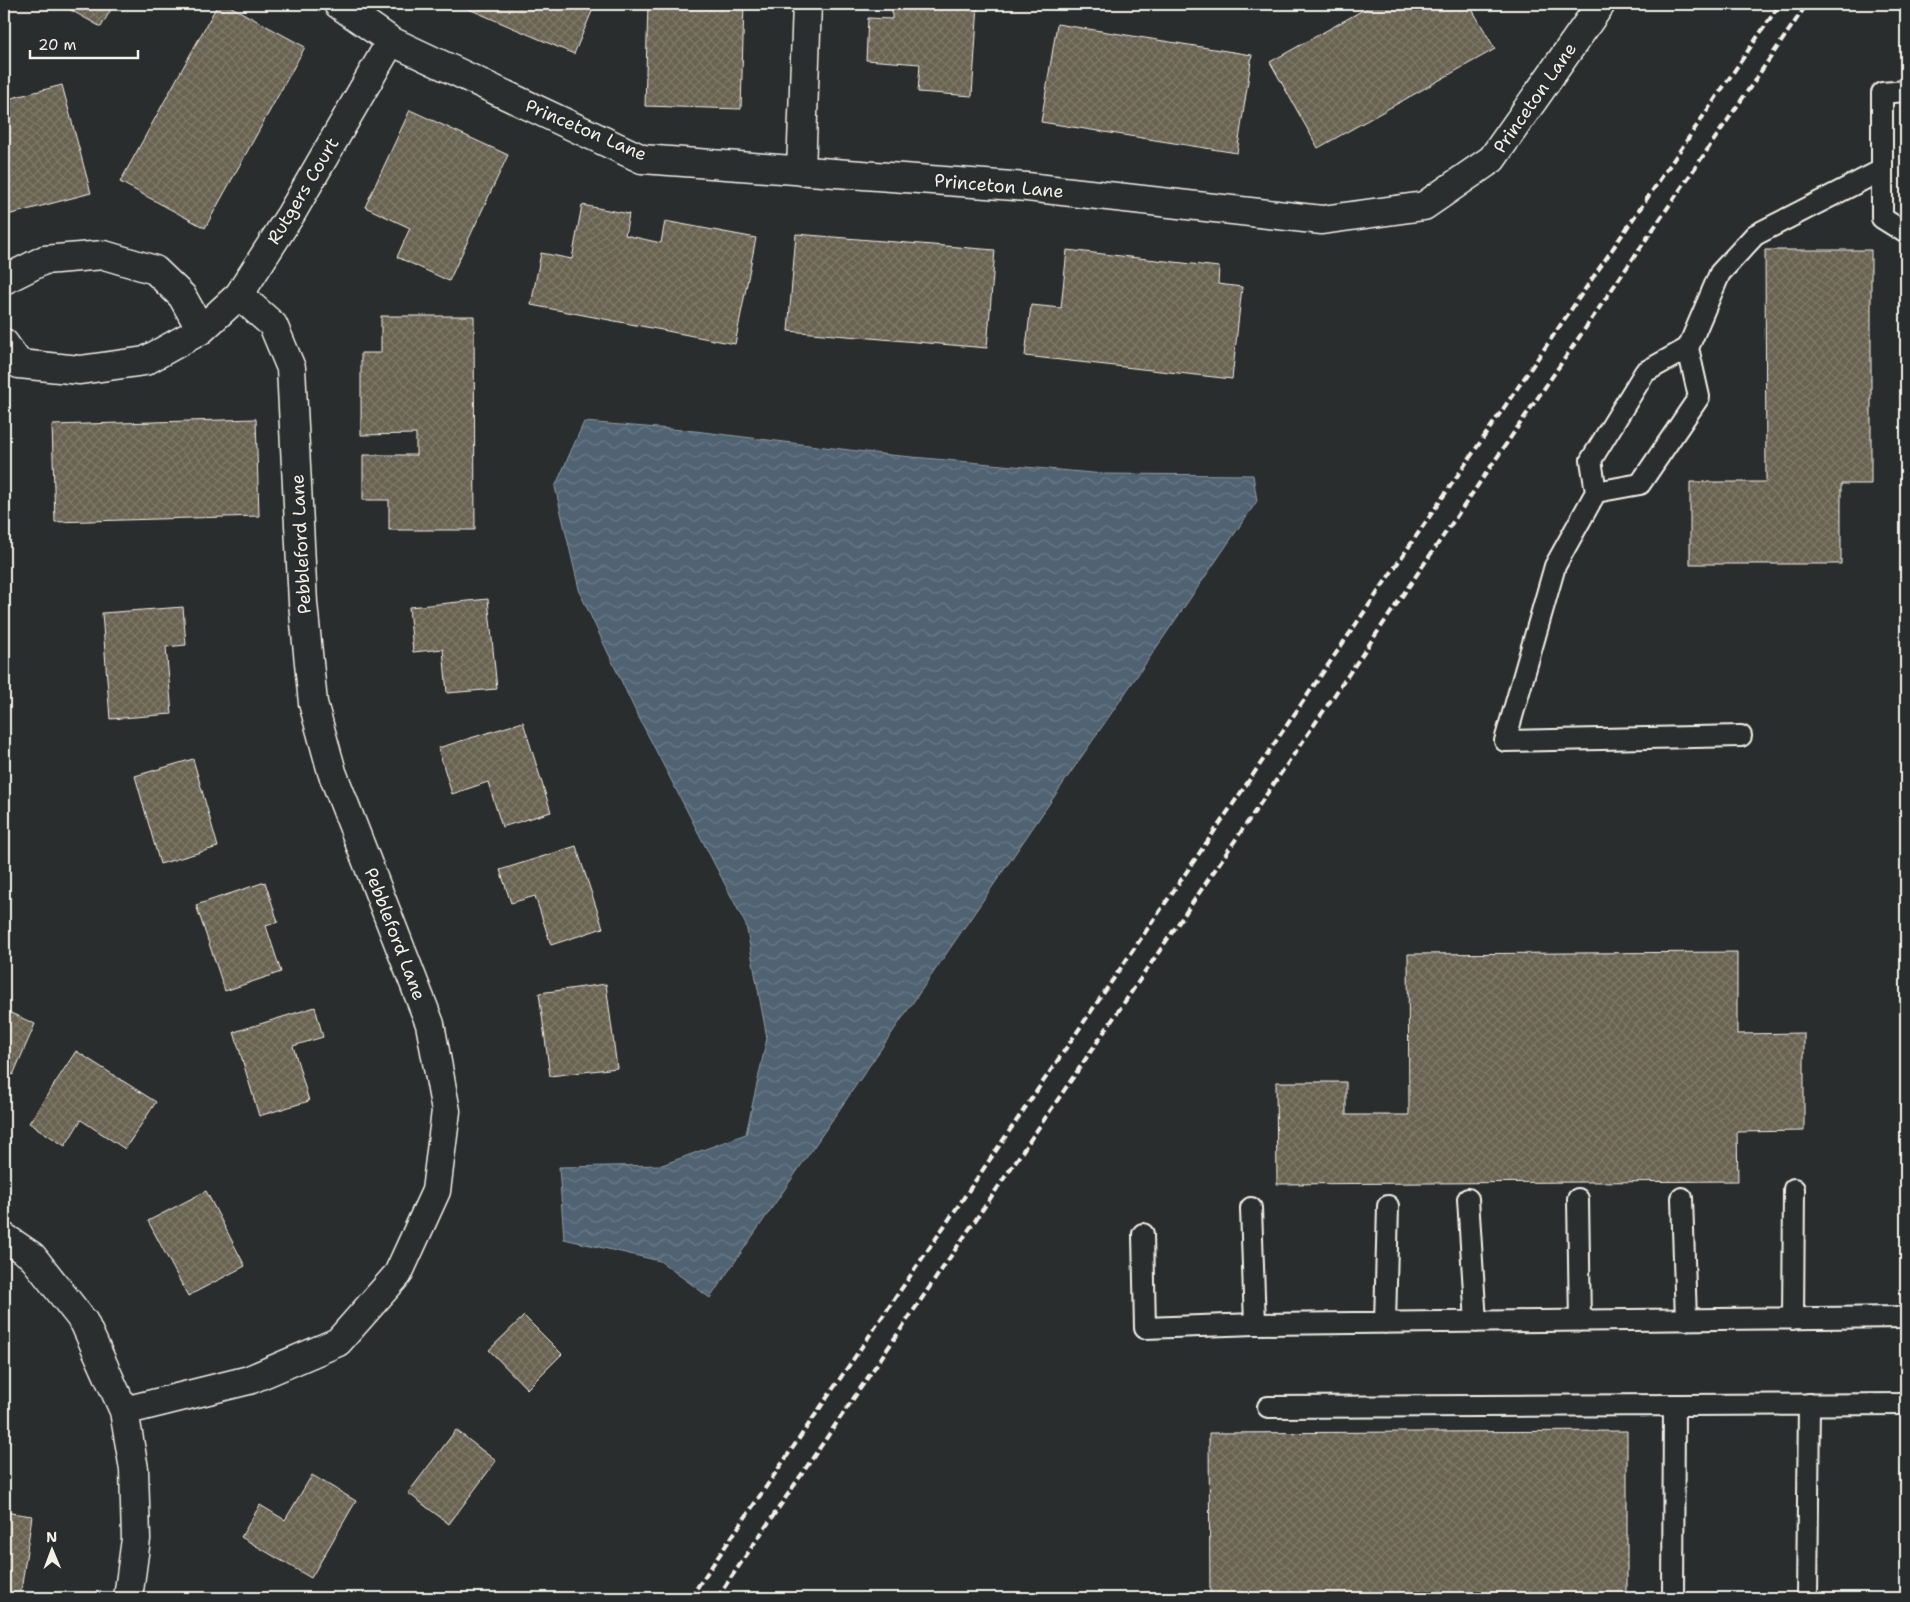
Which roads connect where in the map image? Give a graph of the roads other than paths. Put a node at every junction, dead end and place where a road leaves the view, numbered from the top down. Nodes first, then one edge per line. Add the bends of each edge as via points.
1 (338, 4) edge
2 (807, 4) edge
3 (1601, 4) edge
4 (391, 41) junction
5 (1906, 91) edge
6 (1882, 170) junction
7 (801, 171) junction
8 (1906, 233) edge
9 (4, 280) edge
10 (239, 295) junction
11 (201, 330) junction
12 (4, 343) edge
13 (1688, 348) junction
14 (1596, 492) junction
15 (1741, 736) dead end
16 (1794, 1189) dead end
17 (1682, 1198) dead end
18 (1468, 1199) dead end
19 (1578, 1199) dead end
20 (1388, 1206) dead end
21 (1252, 1208) dead end
22 (1144, 1234) dead end
23 (4, 1237) edge
24 (1906, 1317) edge
25 (1794, 1319) junction
26 (1686, 1320) junction
27 (1580, 1321) junction
28 (1476, 1322) junction
29 (1386, 1323) junction
30 (1255, 1324) junction
31 (1809, 1404) junction
32 (1906, 1404) edge
33 (1674, 1405) junction
34 (1268, 1406) dead end
35 (124, 1411) junction
36 (128, 1598) edge
37 (1673, 1598) edge
38 (1807, 1598) edge

1 - 4 street, Princeton Lane
2 - 7 street
3 - 7 street, Princeton Lane via 1492,159 1424,206 1322,220 1027,187
4 - 7 street, Princeton Lane via 642,159
4 - 10 street, Rutgers Court via 291,214
5 - 6 lane via 1882,94
6 - 8 lane via 1882,218
6 - 13 lane via 1755,235 1720,273
9 - 11 street via 44,260 104,255 154,270 182,296
10 - 11 street, Rutgers Court
10 - 35 street, Pebbleford Lane via 273,324 291,368 313,703 332,772 430,1024 446,1110 436,1191 402,1266 338,1342 249,1380
11 - 12 street, Rutgers Court via 145,361 80,370 19,364
13 - 14 lane via 1645,372 1591,460
13 - 14 lane via 1699,397 1640,484
14 - 15 lane via 1555,566 1505,741
16 - 25 lane
17 - 26 lane
18 - 28 lane
19 - 27 lane
20 - 29 lane
21 - 30 lane
22 - 30 lane via 1145,1328
23 - 35 street via 32,1256 84,1322
24 - 25 lane
25 - 26 lane
26 - 27 lane
27 - 28 lane
28 - 29 lane
29 - 30 lane
31 - 32 lane
31 - 33 lane
31 - 38 lane
33 - 34 lane
33 - 37 lane
35 - 36 street via 134,1469 136,1538

